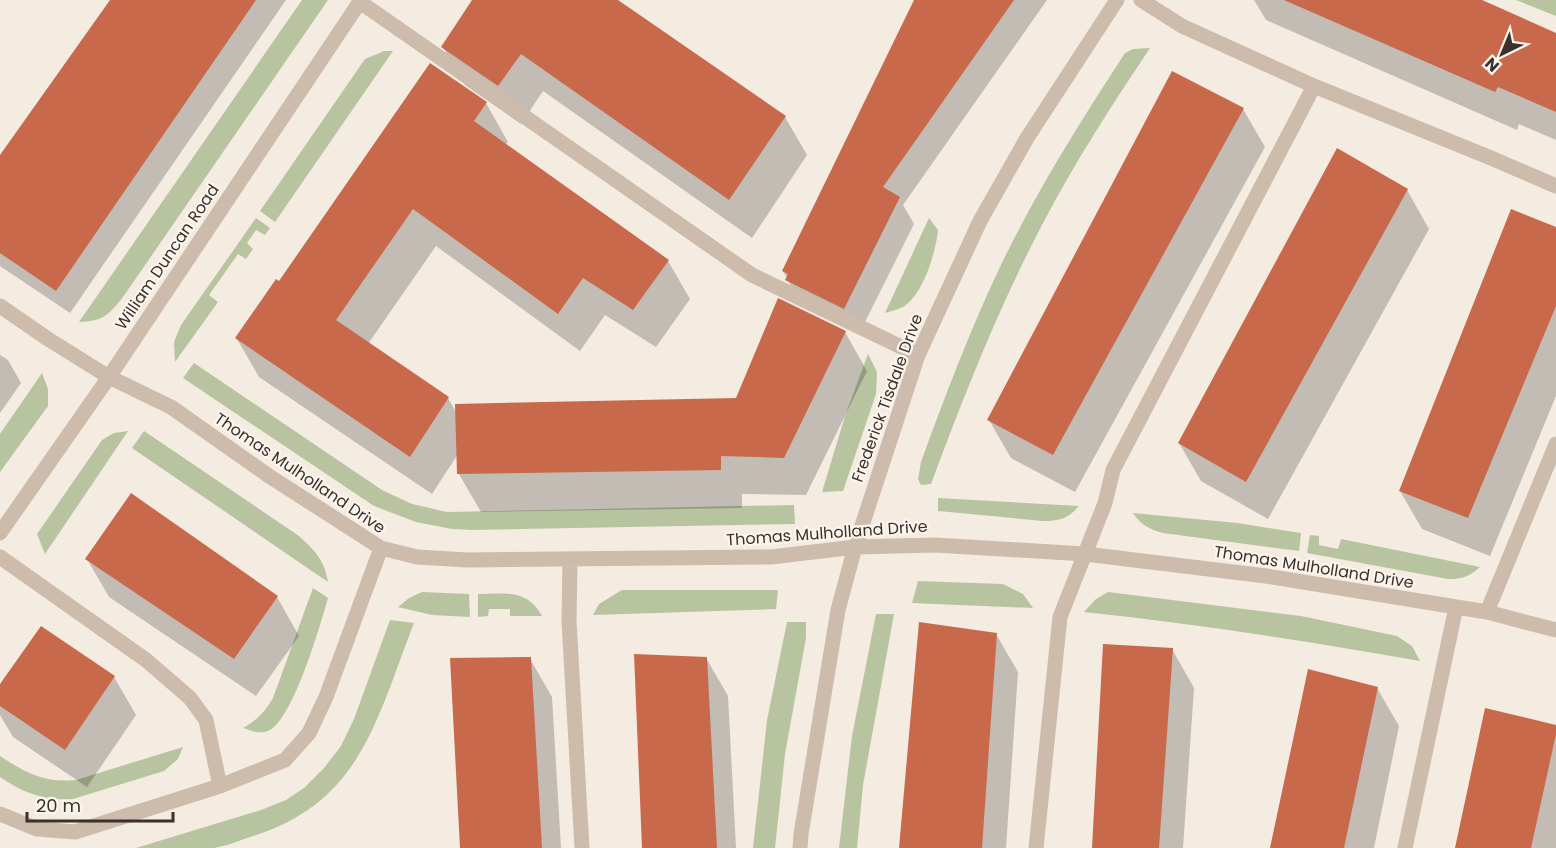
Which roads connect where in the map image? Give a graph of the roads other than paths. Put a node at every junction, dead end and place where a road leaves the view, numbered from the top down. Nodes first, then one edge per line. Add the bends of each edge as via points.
1 (1117, 0) edge
2 (1141, 0) edge
3 (360, 1) edge
4 (1314, 86) junction
5 (1556, 186) edge
6 (0, 306) edge
7 (918, 355) junction
8 (109, 376) junction
9 (1556, 444) edge
10 (0, 533) edge
11 (855, 547) junction
12 (381, 548) junction
13 (1085, 554) junction
14 (0, 557) edge
15 (570, 560) junction
16 (1456, 607) junction
17 (1487, 612) junction
18 (1556, 630) edge
19 (220, 786) junction
20 (0, 814) edge
21 (582, 848) edge
22 (800, 848) edge
23 (1036, 848) edge
24 (1405, 848) edge

1 - 7 street, Frederick Tisdale Drive via 1027,138 980,221
2 - 4 street via 1182,26
3 - 7 street via 752,274
3 - 8 street, William Duncan Road
4 - 5 street
4 - 13 street via 1113,470
6 - 8 street, Thomas Mulholland Drive
7 - 11 street, Frederick Tisdale Drive
8 - 10 street, William Duncan Road
8 - 12 street, Thomas Mulholland Drive via 171,407 268,476
9 - 17 street
11 - 13 street, Thomas Mulholland Drive via 935,544
11 - 15 street, Thomas Mulholland Drive via 771,557
11 - 22 street, Frederick Tisdale Drive via 838,610
12 - 15 street, Thomas Mulholland Drive via 417,557
12 - 19 street via 327,697 309,733 285,760
13 - 16 street, Thomas Mulholland Drive via 1266,576
13 - 23 street via 1060,616
14 - 19 street via 146,660 190,698 206,720
15 - 21 street via 569,622
16 - 17 street, Thomas Mulholland Drive
16 - 24 street
17 - 18 street, Thomas Mulholland Drive
19 - 20 street via 75,831 37,829

